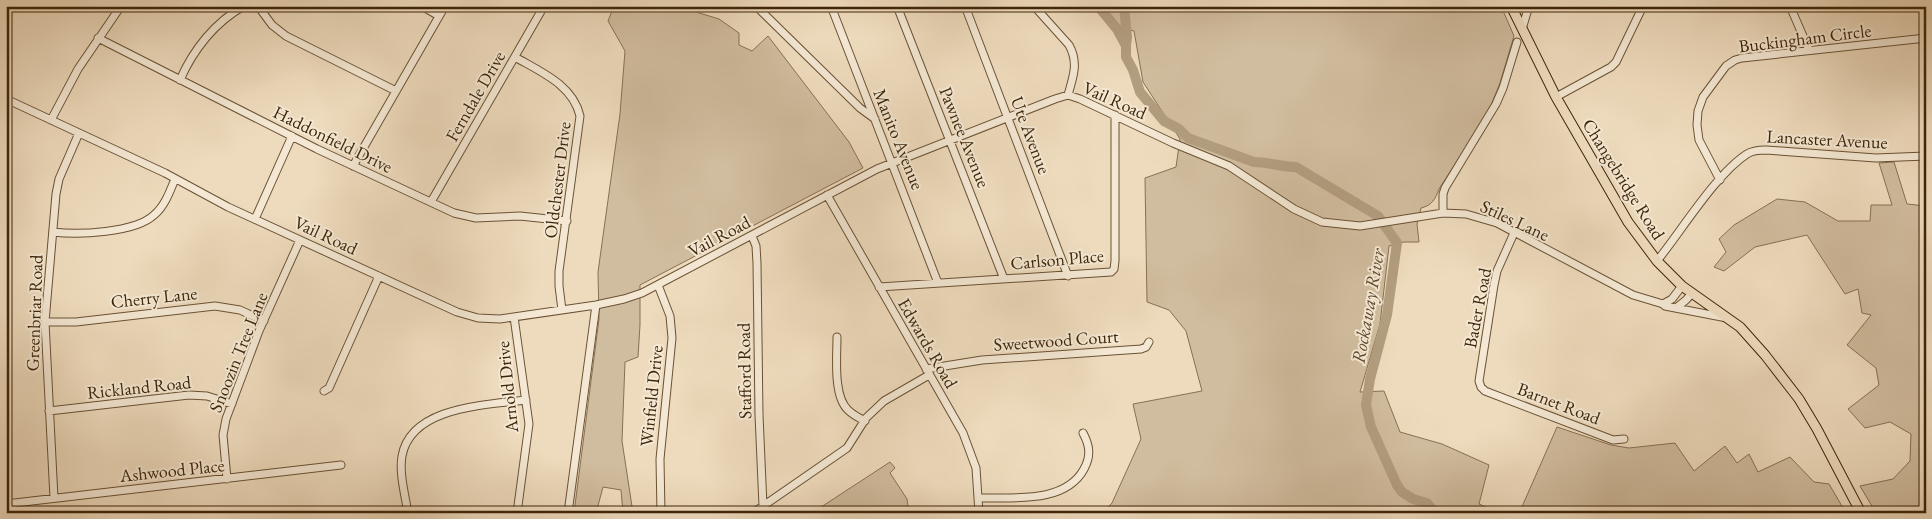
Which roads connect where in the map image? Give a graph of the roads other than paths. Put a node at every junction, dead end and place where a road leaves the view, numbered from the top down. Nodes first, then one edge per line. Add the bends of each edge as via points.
1 (244, 6) edge
2 (258, 6) edge
3 (422, 6) edge
4 (445, 6) edge
5 (544, 6) edge
6 (756, 6) edge
7 (831, 6) edge
8 (897, 6) edge
9 (965, 6) edge
10 (1034, 6) edge
11 (1529, 6) edge
12 (1643, 6) edge
13 (1790, 6) edge
14 (1514, 7) edge
15 (116, 8) edge
16 (439, 16) junction
17 (1522, 29) junction
18 (98, 38) junction
19 (1926, 38) edge
20 (1517, 42) dead end
21 (1809, 50) junction
22 (515, 57) junction
23 (180, 80) junction
24 (396, 91) junction
25 (1068, 96) junction
26 (1556, 98) junction
27 (6, 99) edge
28 (1114, 115) junction
29 (1008, 117) junction
30 (51, 120) junction
31 (875, 120) junction
32 (79, 133) junction
33 (292, 136) junction
34 (950, 141) junction
35 (1926, 156) edge
36 (892, 164) junction
37 (353, 166) junction
38 (176, 179) junction
39 (1720, 180) junction
40 (827, 195) junction
41 (431, 202) junction
42 (1443, 213) junction
43 (255, 219) junction
44 (566, 221) junction
45 (53, 232) junction
46 (1514, 233) junction
47 (752, 236) junction
48 (300, 240) junction
49 (1657, 261) junction
50 (379, 276) junction
51 (1068, 276) junction
52 (1004, 279) junction
53 (938, 283) junction
54 (658, 285) junction
55 (1682, 286) junction
56 (879, 288) junction
57 (1692, 293) junction
58 (1663, 304) junction
59 (596, 305) junction
60 (1676, 308) junction
61 (562, 310) junction
62 (514, 317) junction
63 (1727, 318) junction
64 (264, 321) junction
65 (45, 322) junction
66 (837, 337) dead end
67 (1148, 342) dead end
68 (928, 372) junction
69 (1484, 390) joint
70 (324, 391) dead end
71 (526, 400) junction
72 (232, 404) junction
73 (49, 411) junction
74 (865, 421) junction
75 (1083, 433) dead end
76 (1624, 439) dead end
77 (341, 465) dead end
78 (227, 478) junction
79 (54, 498) junction
80 (979, 498) junction
81 (6, 504) edge
82 (757, 510) edge
83 (408, 513) edge
84 (517, 513) edge
85 (568, 513) edge
86 (661, 513) edge
87 (979, 513) edge
88 (1861, 513) edge

1 - 23 street via 205,39
2 - 24 street via 272,25 286,36
3 - 16 street
4 - 16 street
5 - 22 street, Ferndale Drive
6 - 31 street
7 - 31 street, Manito Avenue
8 - 34 street, Pawnee Avenue
9 - 29 street, Ute Avenue
10 - 25 street via 1073,53 1075,70
11 - 17 street
12 - 26 street via 1620,56 1611,67
13 - 21 street
14 - 17 main road, Changebridge Road
15 - 18 street
16 - 24 street
17 - 26 main road, Changebridge Road
18 - 23 street, Haddonfield Drive
18 - 30 street
19 - 21 street, Buckingham Circle
20 - 42 street via 1496,104 1445,188
21 - 39 street, Buckingham Circle via 1735,60 1726,66 1703,97 1698,110 1698,133
22 - 41 street, Ferndale Drive
22 - 44 street, Oldchester Drive via 562,85 579,109 580,127
23 - 33 street, Haddonfield Drive
24 - 37 street
25 - 28 street, Vail Road
25 - 29 street, Vail Road
26 - 49 main road, Changebridge Road via 1628,222
27 - 30 street, Vail Road
28 - 42 street, Vail Road via 1229,166 1313,219 1336,225 1367,225
28 - 51 street, Carlson Place via 1114,269 1111,272
29 - 34 street, Vail Road
29 - 51 street, Ute Avenue
30 - 32 street, Vail Road
31 - 36 street, Manito Avenue
32 - 38 street, Vail Road
32 - 45 street, Greenbriar Road via 59,179
33 - 37 street, Haddonfield Drive
33 - 43 street
34 - 36 street, Vail Road
34 - 52 street, Pawnee Avenue
35 - 39 street, Lancaster Avenue via 1876,158 1760,150 1748,153
36 - 40 street, Vail Road
36 - 53 street, Manito Avenue
37 - 41 street, Haddonfield Drive
38 - 43 street, Vail Road
38 - 45 street via 160,210 142,223 129,228 85,233
39 - 49 street, Lancaster Avenue
40 - 47 street, Vail Road
40 - 56 street, Edwards Road
41 - 44 street, Haddonfield Drive via 454,213 476,218 520,216
42 - 46 street, Stiles Lane via 1485,219
43 - 48 street, Vail Road
44 - 61 street, Oldchester Drive via 559,280
45 - 65 street, Greenbriar Road
46 - 58 street, Stiles Lane via 1626,292
46 - 69 street, Bader Road via 1494,285 1479,381
47 - 54 street, Vail Road
47 - 82 street, Stafford Road via 757,262 761,498
48 - 50 street, Vail Road
48 - 64 street, Snoozin Tree Lane
49 - 55 main road, Changebridge Road
50 - 62 street, Vail Road via 467,316 489,320
50 - 70 street via 330,388
51 - 52 street, Carlson Place
52 - 53 street, Carlson Place
53 - 56 street, Carlson Place
54 - 59 street, Vail Road via 624,300
54 - 86 street, Winfield Drive via 670,316 672,338 660,459
55 - 57 main road, Changebridge Road
55 - 58 street
56 - 68 street, Edwards Road
57 - 60 street
57 - 63 main road, Changebridge Road
58 - 60 street, Stiles Lane
59 - 61 street, Vail Road
59 - 85 street
60 - 63 street, Stiles Lane
61 - 62 street, Vail Road
62 - 71 street, Arnold Drive
63 - 88 main road, Changebridge Road via 1752,339 1799,399
64 - 65 street, Cherry Lane via 240,310 215,306 76,322
64 - 72 street, Snoozin Tree Lane
65 - 73 street, Greenbriar Road
66 - 74 street via 841,400 849,412
67 - 68 street, Sweetwood Court via 1141,349 982,360
68 - 74 street via 884,401
68 - 80 street, Edwards Road via 970,447
69 - 76 street, Barnet Road via 1613,440
71 - 83 street via 450,411 415,431 402,457
71 - 84 street, Arnold Drive via 530,424
72 - 73 street, Rickland Road via 207,396 189,395
72 - 78 street, Snoozin Tree Lane via 224,435
73 - 79 street, Greenbriar Road
74 - 82 street via 847,448
75 - 80 street via 1089,444 1088,459 1078,478 1066,488 1053,494
77 - 78 street, Ashwood Place
78 - 79 street, Ashwood Place
79 - 81 street, Ashwood Place
80 - 87 street, Edwards Road

